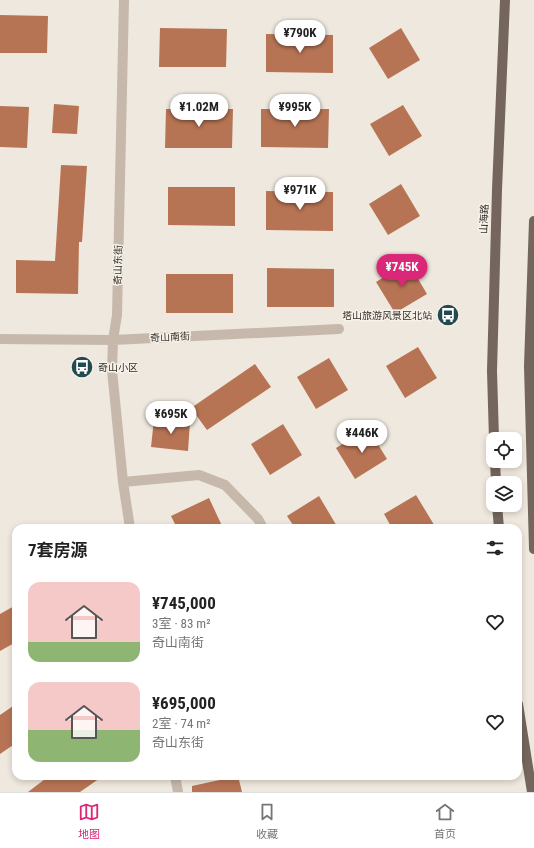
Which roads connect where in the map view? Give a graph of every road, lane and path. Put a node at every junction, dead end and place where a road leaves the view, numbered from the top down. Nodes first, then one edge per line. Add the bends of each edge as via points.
1 (124, 0) edge
2 (505, 0) edge
3 (534, 221) edge
4 (339, 329) dead end
5 (0, 339) edge
6 (113, 340) junction
7 (494, 432) edge
8 (122, 482) junction
9 (498, 512) edge
10 (129, 524) edge
11 (261, 524) edge
12 (499, 524) edge
13 (534, 549) edge
14 (522, 729) edge
15 (176, 780) edge
16 (178, 792) edge
17 (532, 792) edge

1 - 6 street, 奇山东街 via 117,315
2 - 7 main road, 山海路 via 492,371
3 - 13 main road via 529,366
4 - 6 street, 奇山南街
5 - 6 street, 奇山南街
6 - 8 street, 奇山东街 via 112,370
8 - 10 street, 奇山东街
8 - 11 street via 198,475 225,485
9 - 12 main road
14 - 17 main road
15 - 16 street

